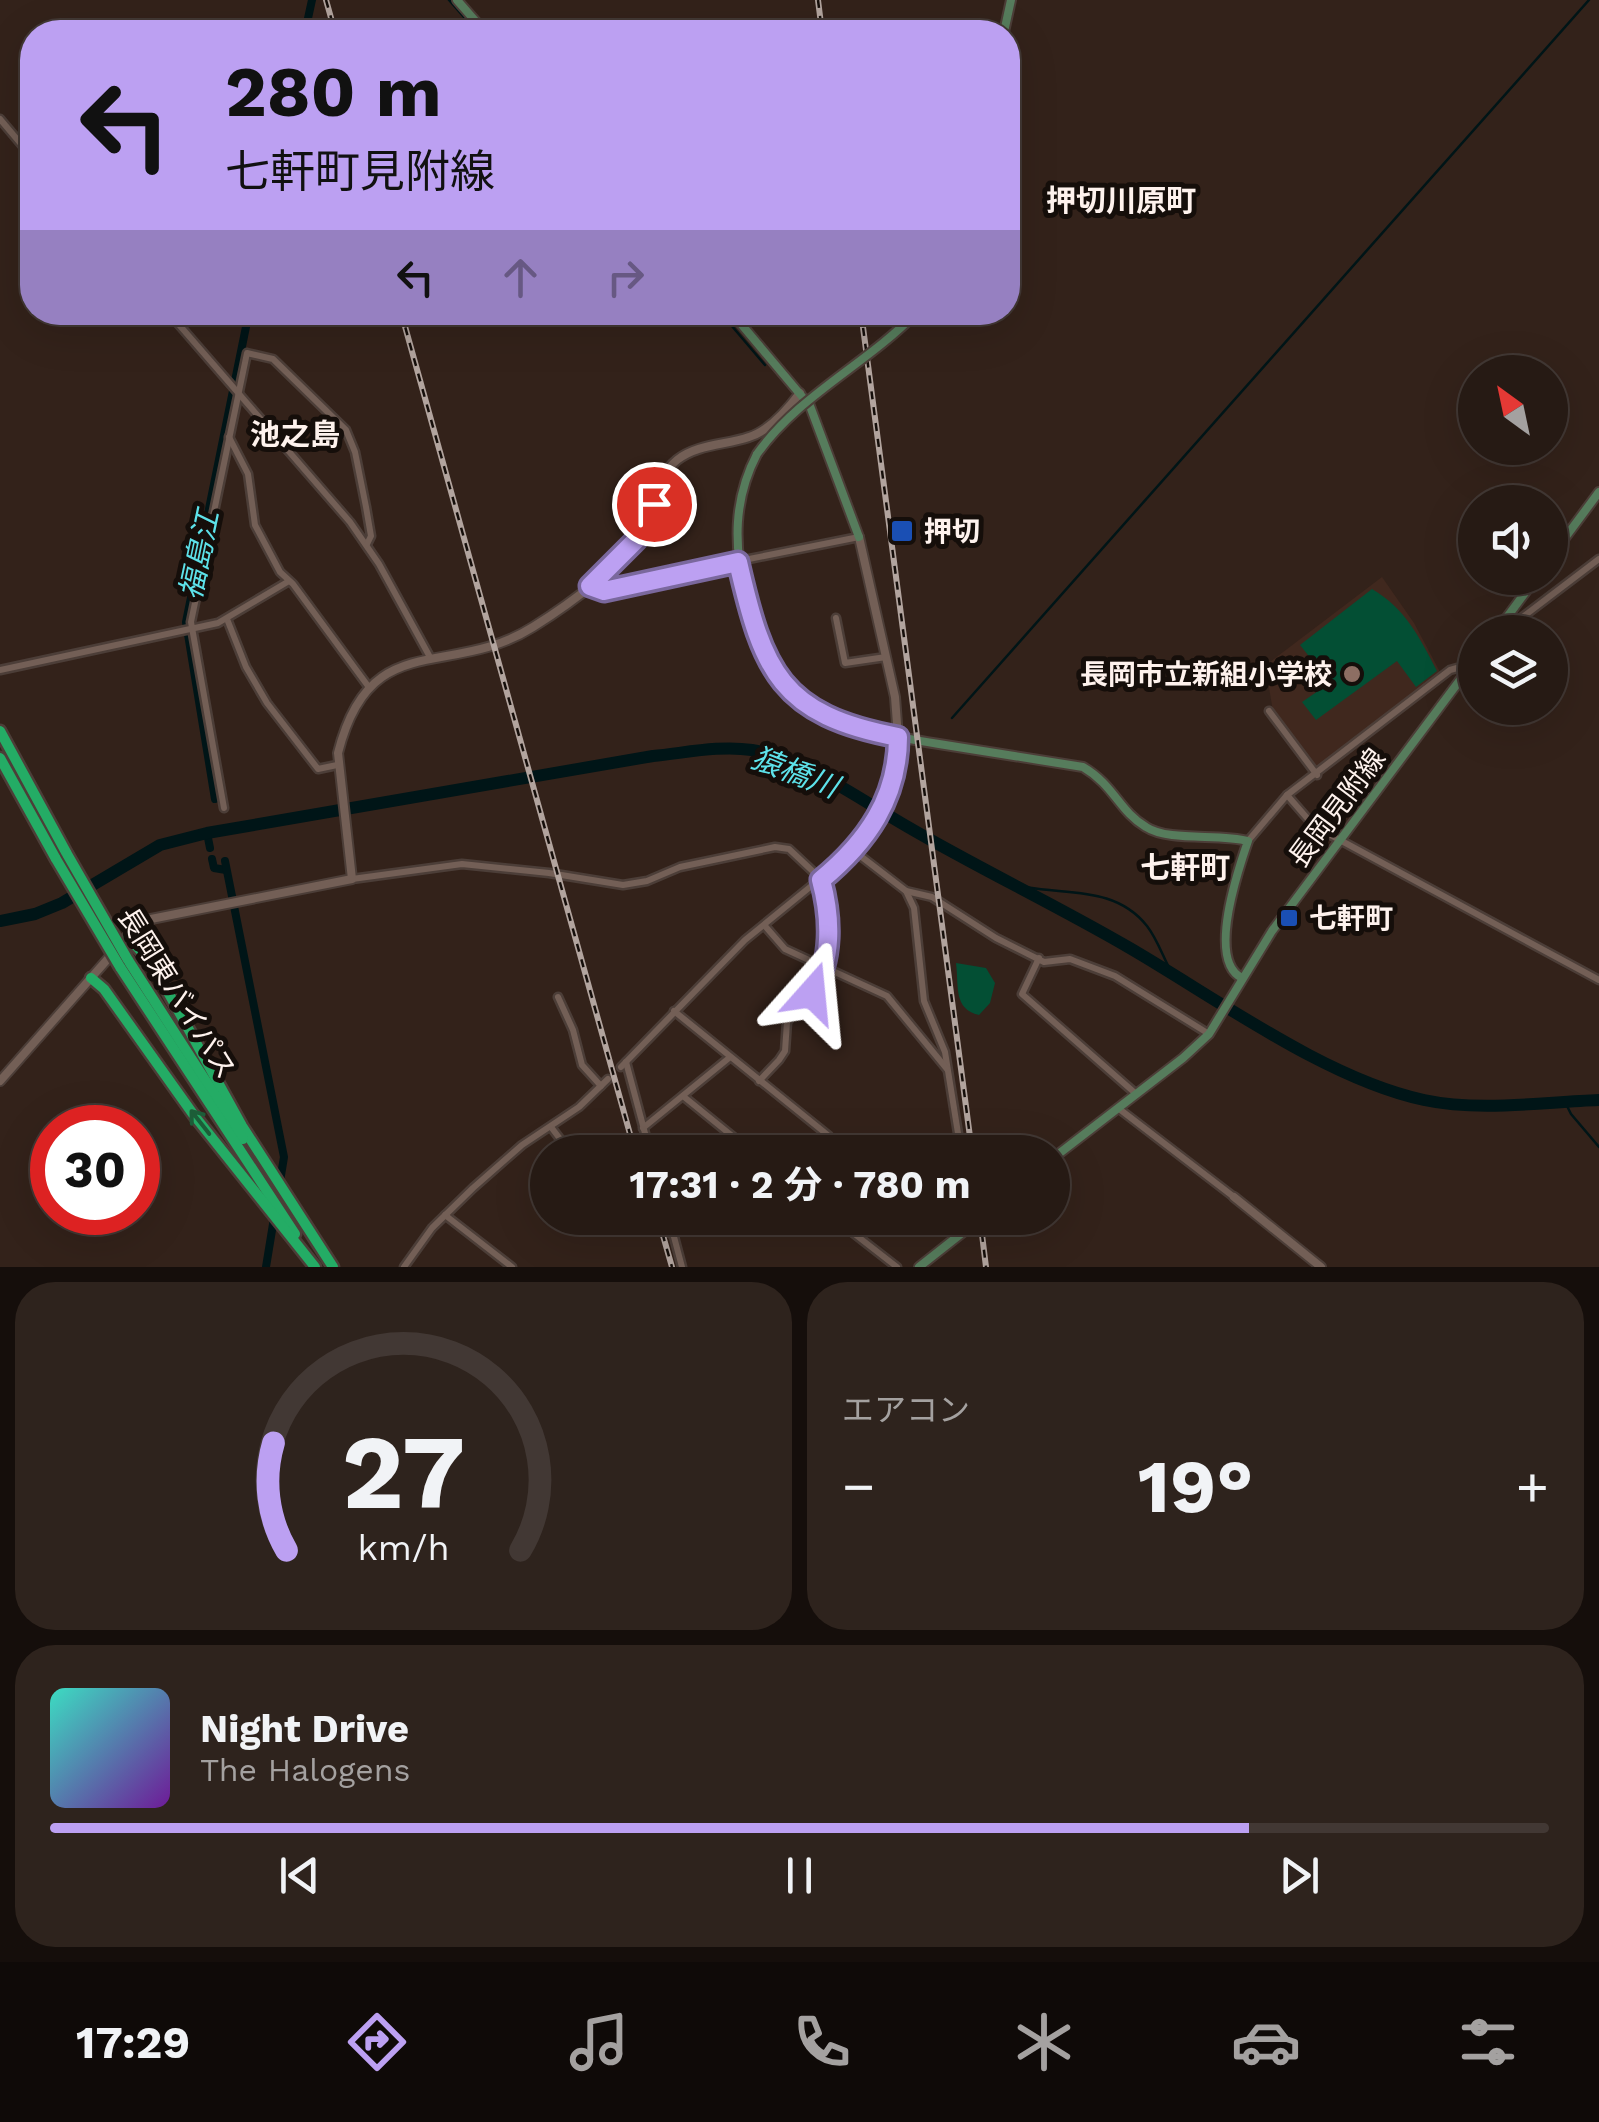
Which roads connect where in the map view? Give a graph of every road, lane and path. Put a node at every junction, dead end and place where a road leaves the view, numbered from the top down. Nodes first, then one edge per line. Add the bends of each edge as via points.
1 (456, 0) edge
2 (474, 20) edge
3 (0, 119) edge
4 (20, 143) edge
5 (179, 325) edge
6 (742, 325) edge
7 (902, 325) edge
8 (238, 393) junction
9 (800, 393) junction
10 (229, 436) junction
11 (1599, 492) edge
12 (1568, 534) edge
13 (859, 537) junction
14 (367, 544) junction
15 (1599, 559) edge
16 (738, 562) junction
17 (289, 581) junction
18 (571, 585) dead end
19 (590, 586) junction
20 (578, 595) junction
21 (1525, 615) edge
22 (836, 618) dead end
23 (227, 619) junction
24 (191, 629) junction
25 (886, 656) junction
26 (431, 659) junction
27 (1458, 669) edge
28 (0, 670) edge
29 (1458, 682) edge
30 (368, 686) junction
31 (1269, 711) dead end
32 (0, 731) edge
33 (898, 737) junction
34 (0, 758) edge
35 (338, 766) junction
36 (1318, 775) junction
37 (1287, 795) junction
38 (224, 808) dead end
39 (1341, 840) junction
40 (1248, 841) junction
41 (854, 851) junction
42 (61, 857) junction
43 (352, 879) junction
44 (821, 880) junction
45 (906, 891) junction
46 (764, 926) junction
47 (128, 937) junction
48 (1039, 958) junction
49 (124, 964) junction
50 (826, 966) junction
51 (90, 978) junction
52 (1599, 980) edge
53 (1241, 982) junction
54 (558, 997) dead end
55 (674, 1011) junction
56 (1210, 1032) junction
57 (729, 1058) junction
58 (950, 1073) junction
59 (608, 1079) dead end
60 (0, 1081) edge
61 (759, 1081) junction
62 (601, 1086) junction
63 (1135, 1094) junction
64 (683, 1096) junction
65 (1117, 1107) junction
66 (551, 1127) junction
67 (644, 1128) junction
68 (557, 1135) edge
69 (646, 1135) edge
70 (731, 1135) edge
71 (828, 1135) edge
72 (959, 1135) edge
73 (1070, 1145) edge
74 (266, 1168) junction
75 (1234, 1197) joint
76 (444, 1215) junction
77 (672, 1235) edge
78 (856, 1235) edge
79 (955, 1235) edge
80 (294, 1238) junction
81 (317, 1267) edge
82 (333, 1267) edge
83 (404, 1267) edge
84 (512, 1267) edge
85 (682, 1267) edge
86 (897, 1267) edge
87 (919, 1267) edge
88 (1321, 1267) edge

1 - 2 main road
3 - 4 street
5 - 8 street
6 - 9 main road
7 - 16 main road, bridge via 792,414 757,454 740,497
8 - 10 street
8 - 14 street
8 - 14 street via 246,353 273,359 346,430 366,507
9 - 13 main road
9 - 19 street via 760,432 672,464 644,528
10 - 17 street via 248,474 255,525
10 - 24 street
11 - 12 main road
13 - 16 street
13 - 25 street
14 - 26 street
15 - 21 street
16 - 19 street via 604,591
16 - 33 main road via 753,628 782,681 826,716
17 - 23 street
17 - 30 street
18 - 20 street
19 - 20 street
20 - 26 street via 505,641
22 - 25 street via 845,663
23 - 24 street
23 - 35 street via 273,713 318,769
24 - 28 street
24 - 38 street
25 - 33 street
26 - 30 street
27 - 36 street
29 - 39 main road, 長岡見附線
30 - 35 street via 342,735
31 - 36 street
32 - 42 highway, 長岡東バイパス
33 - 40 main road via 1083,767 1102,778 1148,829
33 - 41 street via 892,785
34 - 42 highway, 長岡東バイパス
35 - 43 street
36 - 37 street
37 - 39 street via 1306,820
37 - 40 street
39 - 52 street
39 - 53 main road, 長岡見附線
40 - 53 main road via 1225,957
41 - 44 street
41 - 45 street
42 - 49 highway, 長岡東バイパス, bridge
43 - 44 street via 462,864 623,885 775,847 789,849
43 - 47 street via 151,919
44 - 46 street
44 - 50 street
45 - 48 street via 932,897
45 - 58 street via 920,942 924,1000
46 - 50 street via 785,950
46 - 55 street
47 - 51 street
47 - 74 highway via 152,962
48 - 56 street via 1070,959 1116,976
48 - 63 street via 1022,994
49 - 74 highway, 長岡東バイパス
49 - 80 highway, 長岡東バイパス
50 - 58 street via 887,996
50 - 61 street via 787,1022 779,1060
51 - 60 street
80 -> 51 highway
53 - 56 main road, 長岡見附線
54 - 62 street via 582,1065
55 - 57 street
55 - 67 street via 623,1064
56 - 63 main road, 長岡見附線
57 - 61 street
57 - 64 street
58 - 72 street
59 - 62 street
61 - 71 street
62 - 66 street
63 - 65 main road, 長岡見附線
64 - 67 street
64 - 70 street
65 - 73 main road, 長岡見附線
65 - 75 street
66 - 68 street
66 - 76 street
67 - 69 street
74 - 82 highway
75 - 88 street
76 - 83 street
76 - 84 street
77 - 85 street
78 - 86 street
79 - 87 main road
80 - 81 highway, 長岡東バイパス

